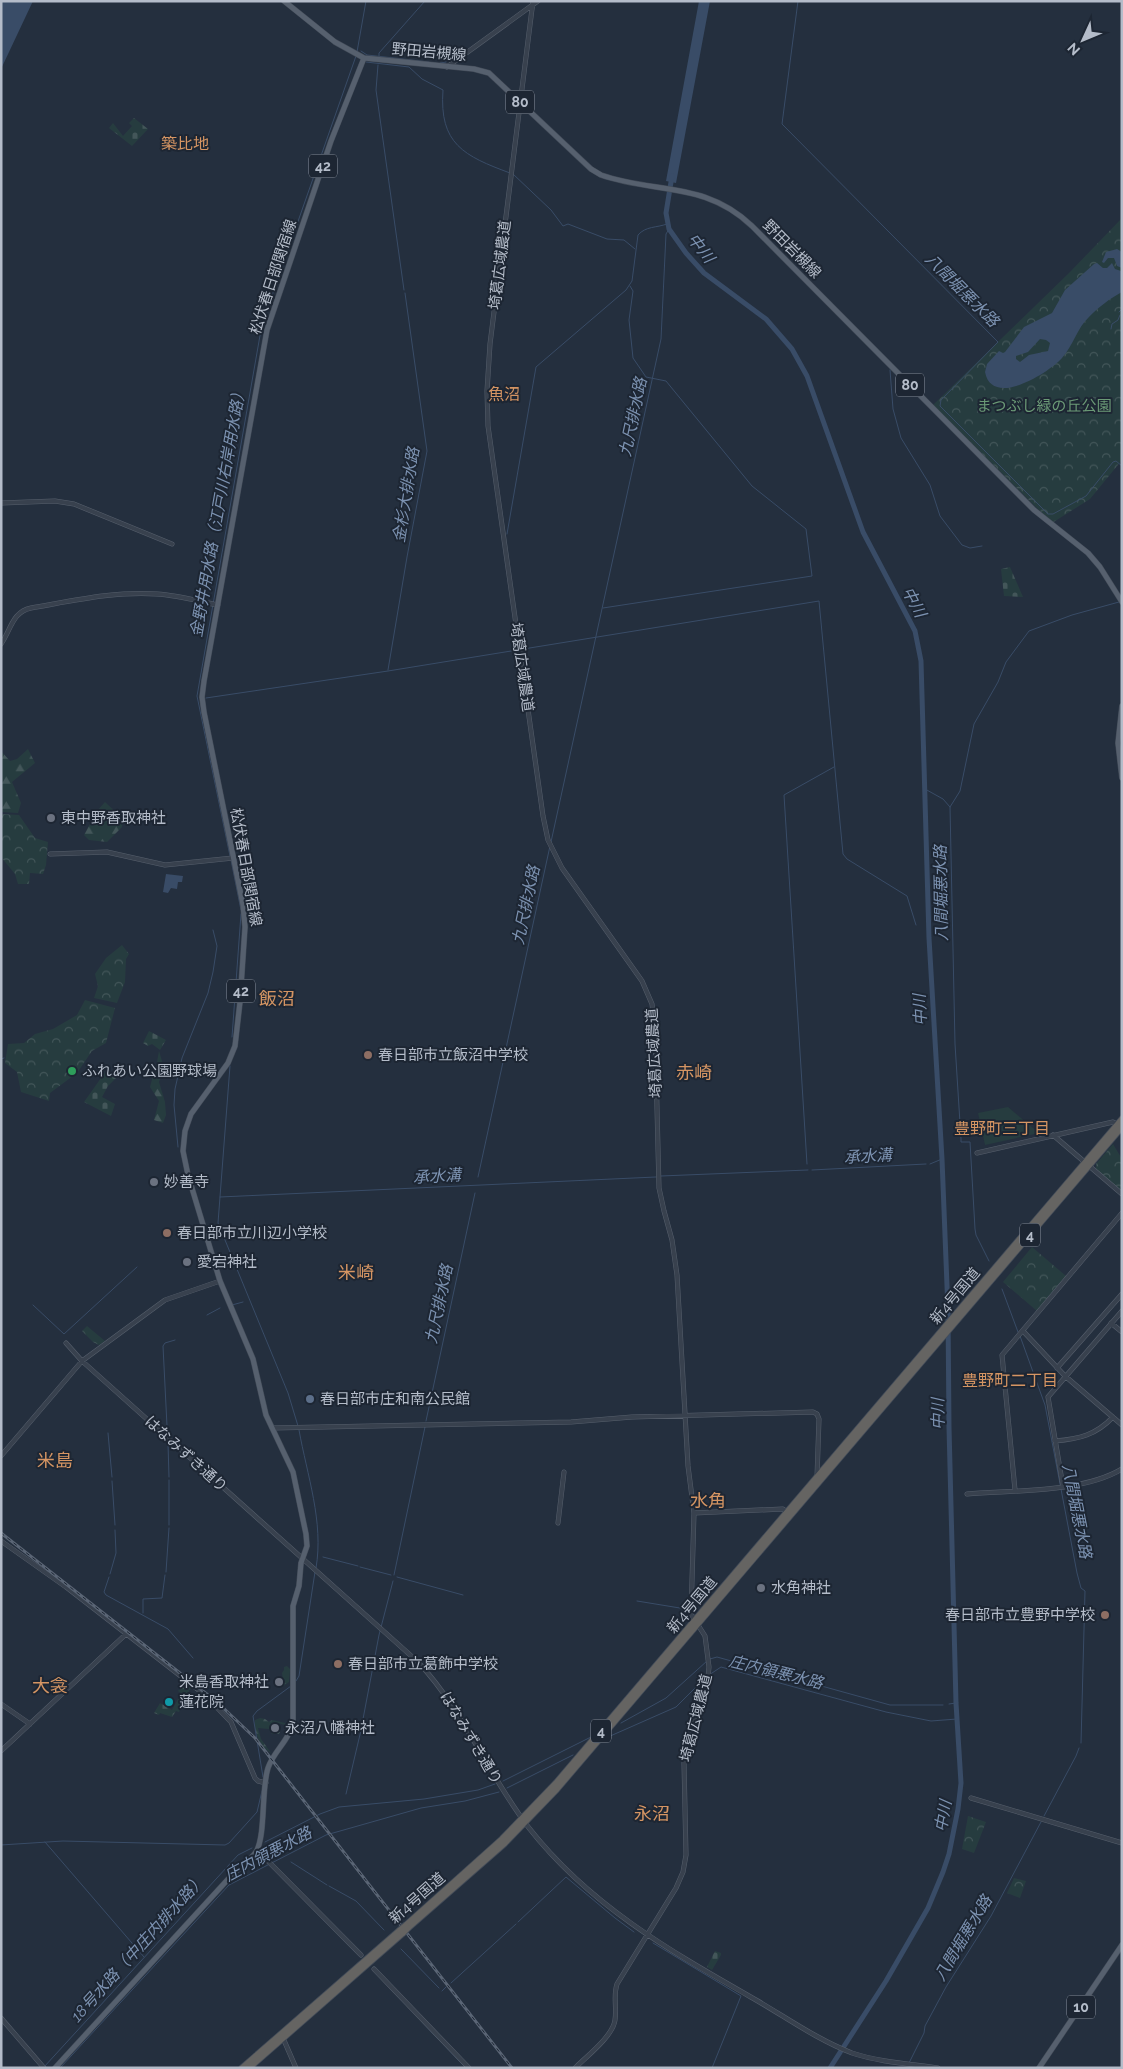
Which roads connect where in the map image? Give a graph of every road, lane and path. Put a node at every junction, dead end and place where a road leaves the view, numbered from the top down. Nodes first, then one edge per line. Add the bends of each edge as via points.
1 (284, 1) edge
2 (538, 1) edge
3 (533, 3) edge
4 (359, 56) junction
5 (447, 67) junction
6 (520, 102) junction
7 (1, 503) edge
8 (172, 544) dead end
9 (1122, 602) edge
10 (218, 605) junction
11 (1, 644) edge
12 (1122, 706) edge
13 (1122, 778) edge
14 (50, 854) dead end
15 (231, 858) junction
16 (1122, 1119) edge
17 (1119, 1125) edge
18 (1053, 1135) junction
19 (977, 1153) dead end
20 (1087, 1164) junction
21 (1122, 1194) edge
22 (1122, 1213) edge
23 (220, 1281) junction
24 (1122, 1294) edge
25 (1122, 1311) edge
26 (1111, 1323) junction
27 (1122, 1332) edge
28 (1020, 1334) junction
29 (66, 1343) dead end
30 (82, 1361) junction
31 (1058, 1368) junction
32 (1065, 1376) junction
33 (685, 1416) junction
34 (1112, 1417) junction
35 (1122, 1425) edge
36 (272, 1428) junction
37 (1055, 1441) junction
38 (1, 1456) edge
39 (1122, 1469) edge
40 (564, 1472) dead end
41 (817, 1478) junction
42 (816, 1487) junction
43 (1062, 1487) junction
44 (1015, 1490) junction
45 (967, 1494) dead end
46 (787, 1512) junction
47 (694, 1513) junction
48 (558, 1523) dead end
49 (1, 1541) edge
50 (303, 1558) junction
51 (697, 1622) junction
52 (126, 1634) junction
53 (1, 1704) edge
54 (30, 1724) junction
55 (1, 1751) edge
56 (266, 1783) junction
57 (971, 1798) dead end
58 (524, 1821) junction
59 (1122, 1843) edge
60 (257, 1850) junction
61 (646, 1934) junction
62 (1122, 1945) edge
63 (360, 1955) dead end
64 (374, 1969) dead end
65 (1, 2018) edge
66 (282, 2036) junction
67 (43, 2067) edge
68 (55, 2068) edge
69 (242, 2068) edge
70 (249, 2068) edge
71 (296, 2068) edge
72 (469, 2068) edge
73 (574, 2068) edge
74 (938, 2068) edge
75 (1039, 2068) edge

1 - 4 main road via 335,42
2 - 3 street
3 - 5 street
3 - 6 street, 埼葛広域農道
4 - 5 main road, 野田岩槻線 / 80
4 - 10 main road, 松伏春日部関宿線 / 42 via 269,322
5 - 6 main road, 野田岩槻線 / 80 via 489,73
6 - 9 main road, 野田岩槻線 / 80 via 596,172 711,198 742,217 1028,504 1088,553
6 - 33 street, 埼葛広域農道 via 488,360 489,432 548,840 562,868 642,980 654,1009 660,1188 677,1276
7 - 8 street via 55,501 74,504
10 - 11 street via 158,594 133,594 31,608 15,617
10 - 15 main road, 松伏春日部関宿線 / 42 via 202,697
12 - 13 main road via 1118,743
14 - 15 street via 106,852 164,865
15 - 23 main road, 松伏春日部関宿線 / 42 via 245,921 237,1036 228,1063 191,1114 183,1151
16 - 17 highway, 新4号国道 / 4
17 - 18 street via 1113,1122
17 - 20 highway, 新4号国道 / 4
18 - 19 street
18 - 20 street
20 - 21 street
20 - 41 highway, 新4号国道 / 4
20 - 42 highway, 新4号国道 / 4
22 - 28 street
23 - 30 street via 165,1300
23 - 36 main road, 松伏春日部関宿線 / 42 via 248,1345 263,1406
24 - 31 street
25 - 26 street
26 - 27 street
26 - 32 street
28 - 31 street
28 - 44 street via 1002,1357
29 - 30 street, はなみずき通り
30 - 38 street
30 - 50 street, はなみずき通り
31 - 32 street
32 - 34 street
32 - 37 street via 1048,1397
33 - 36 street via 571,1422
33 - 41 street via 805,1411 817,1414
33 - 47 street, 埼葛広域農道
34 - 35 street
34 - 37 street via 1102,1428 1086,1437
36 - 50 main road, 松伏春日部関宿線 / 42 via 293,1472 307,1542
37 - 43 street
39 - 43 street via 1094,1482
40 - 48 street
41 - 42 street
41 - 46 highway, 新4号国道 / 4
42 - 51 highway, 新4号国道 / 4
43 - 44 street
44 - 45 street
46 - 47 street via 783,1508
46 - 51 highway, 新4号国道 / 4
47 - 51 street, 埼葛広域農道 via 691,1614
49 - 52 street
50 - 56 main road, 松伏春日部関宿線 / 42 via 294,1604 293,1715 290,1733 270,1763
50 - 58 street, はなみずき通り via 410,1654 438,1685
51 - 58 highway, 新4号国道 / 4 via 569,1776
51 - 61 street, 埼葛広域農道 via 705,1636 709,1678 689,1737 684,1763 686,1855 676,1888
52 - 54 street
52 - 56 street via 205,1695 228,1718 255,1778
53 - 54 street
54 - 55 street
56 - 60 main road, 松伏春日部関宿線 / 42
57 - 59 street
58 - 61 street, はなみずき通り via 578,1881
58 - 66 highway, 新4号国道 / 4, bridge
60 - 63 street
60 - 68 main road
61 - 73 street, 埼葛広域農道 via 617,1984 613,2027
61 - 74 street, はなみずき通り via 808,2030 852,2052
62 - 75 main road, 10
64 - 72 street
65 - 67 street
66 - 69 highway, 新4号国道 / 4
66 - 70 highway, 新4号国道 / 4
66 - 71 street

